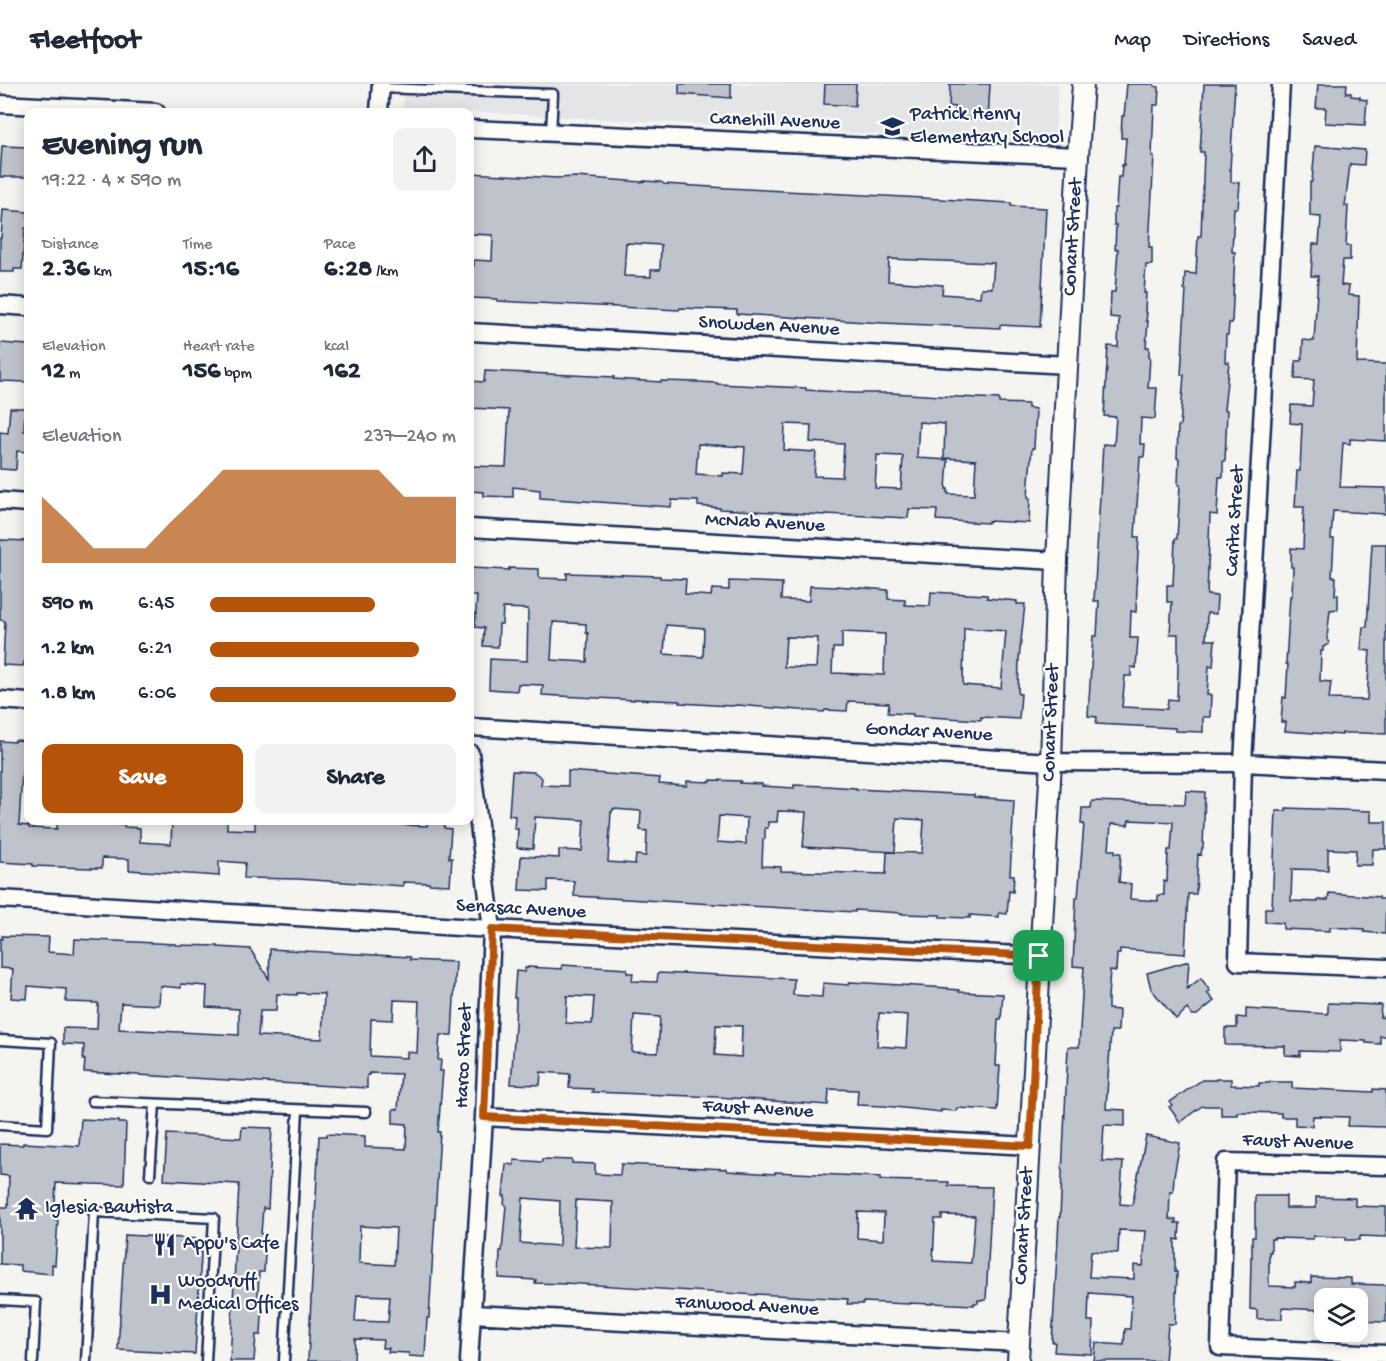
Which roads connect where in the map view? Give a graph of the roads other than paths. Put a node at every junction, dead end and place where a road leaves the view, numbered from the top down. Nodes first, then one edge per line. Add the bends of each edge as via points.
1 (1083, 84) edge
2 (1281, 84) edge
3 (381, 86) edge
4 (0, 104) edge
5 (78, 108) edge
6 (379, 108) edge
7 (474, 129) edge
8 (551, 133) junction
9 (1078, 156) junction
10 (0, 305) edge
11 (24, 307) edge
12 (474, 332) edge
13 (1067, 365) junction
14 (0, 501) edge
15 (24, 503) edge
16 (474, 528) edge
17 (1057, 561) junction
18 (0, 700) edge
19 (24, 702) edge
20 (474, 727) edge
21 (1051, 762) junction
22 (1243, 763) junction
23 (1386, 770) edge
24 (474, 785) edge
25 (0, 898) edge
26 (492, 929) junction
27 (1039, 956) junction
28 (1386, 968) edge
29 (0, 1040) edge
30 (92, 1101) dead end
31 (155, 1104) junction
32 (298, 1110) junction
33 (366, 1112) dead end
34 (484, 1117) junction
35 (0, 1125) edge
36 (1030, 1146) junction
37 (1386, 1166) edge
38 (150, 1174) dead end
39 (0, 1300) edge
40 (472, 1314) junction
41 (1018, 1352) edge
42 (1386, 1354) edge
43 (33, 1361) edge
44 (86, 1361) edge
45 (207, 1361) edge
46 (284, 1361) edge
47 (469, 1361) edge

1 - 9 street, Conant Street
2 - 22 street, Carita Street
3 - 6 street
3 - 8 lane via 553,94
4 - 5 street
7 - 8 street, Canehill Avenue
8 - 9 street, Canehill Avenue
9 - 13 street, Conant Street
10 - 11 street
12 - 13 street, Snowden Avenue
13 - 17 street, Conant Street
14 - 15 street
16 - 17 street, McNab Avenue
17 - 21 street, Conant Street
18 - 19 street
20 - 21 street, Gondar Avenue
21 - 22 street, Gondar Avenue
21 - 27 street, Conant Street
22 - 23 street, Gondar Avenue
22 - 28 street, Carita Street via 1238,962
24 - 26 street, Harco Street
25 - 26 street, Senasac Avenue
26 - 27 street, Senasac Avenue
26 - 34 street, Harco Street
27 - 36 street, Conant Street
29 - 35 lane via 51,1043 47,1128
30 - 31 lane
31 - 32 lane
31 - 38 lane
32 - 33 lane
32 - 46 lane
34 - 36 street, Faust Avenue
34 - 40 street, Harco Street
36 - 41 street, Conant Street
37 - 42 street, Faust Avenue via 1226,1162 1220,1347
39 - 43 lane via 36,1302
40 - 41 street, Fanwood Avenue
40 - 47 street, Harco Street
44 - 45 lane via 94,1212 214,1218

